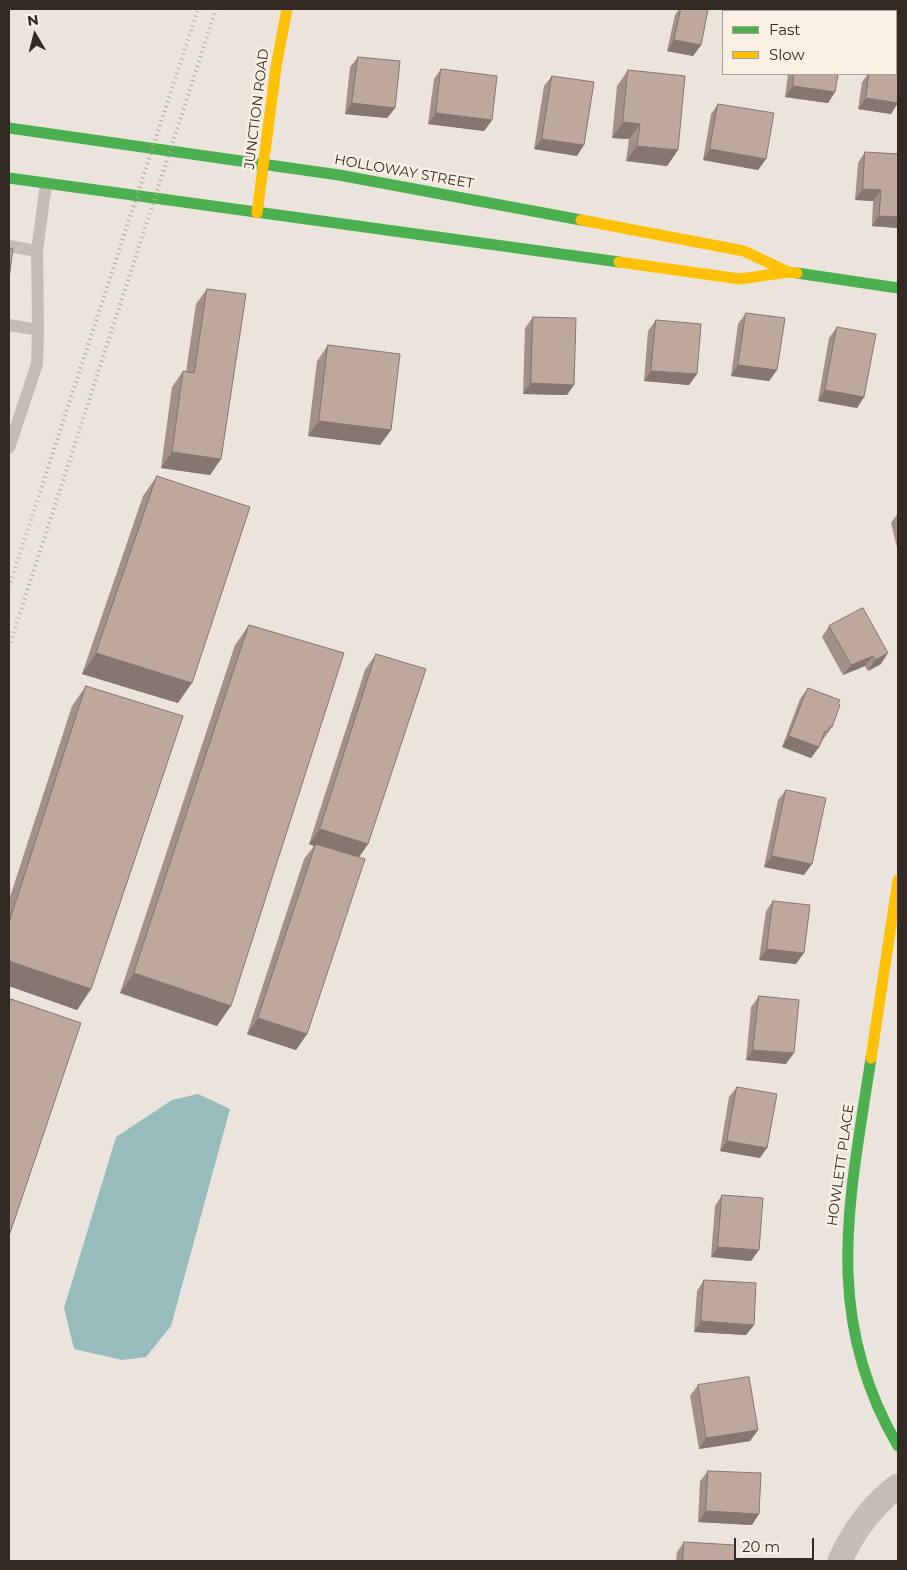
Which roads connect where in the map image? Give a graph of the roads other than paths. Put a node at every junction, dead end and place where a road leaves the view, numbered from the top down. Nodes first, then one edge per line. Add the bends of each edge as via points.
1 (286, 9) edge
2 (9, 128) edge
3 (265, 164) junction
4 (9, 178) edge
5 (46, 184) junction
6 (257, 213) junction
7 (9, 246) edge
8 (37, 251) junction
9 (788, 272) junction
10 (898, 288) edge
11 (9, 325) edge
12 (38, 330) junction
13 (14, 416) edge
14 (9, 448) edge
15 (898, 880) edge
16 (898, 1446) edge
17 (898, 1486) edge
18 (840, 1561) edge

1 - 3 main road, JUNCTION ROAD
2 - 3 main road, HOLLOWAY STREET
3 - 6 main road, JUNCTION ROAD
3 - 9 main road, HOLLOWAY STREET via 744,250
4 - 5 main road, HOLLOWAY STREET
5 - 6 main road, HOLLOWAY STREET
5 - 8 lane
6 - 9 main road, HOLLOWAY STREET via 740,279
7 - 8 lane
8 - 12 lane
9 - 10 main road, HOLLOWAY STREET
11 - 12 lane
12 - 13 lane via 37,364
13 - 14 lane
15 - 16 main road, HOWLETT PLACE via 848,1209 846,1262 854,1341 880,1415
17 - 18 street via 853,1535

